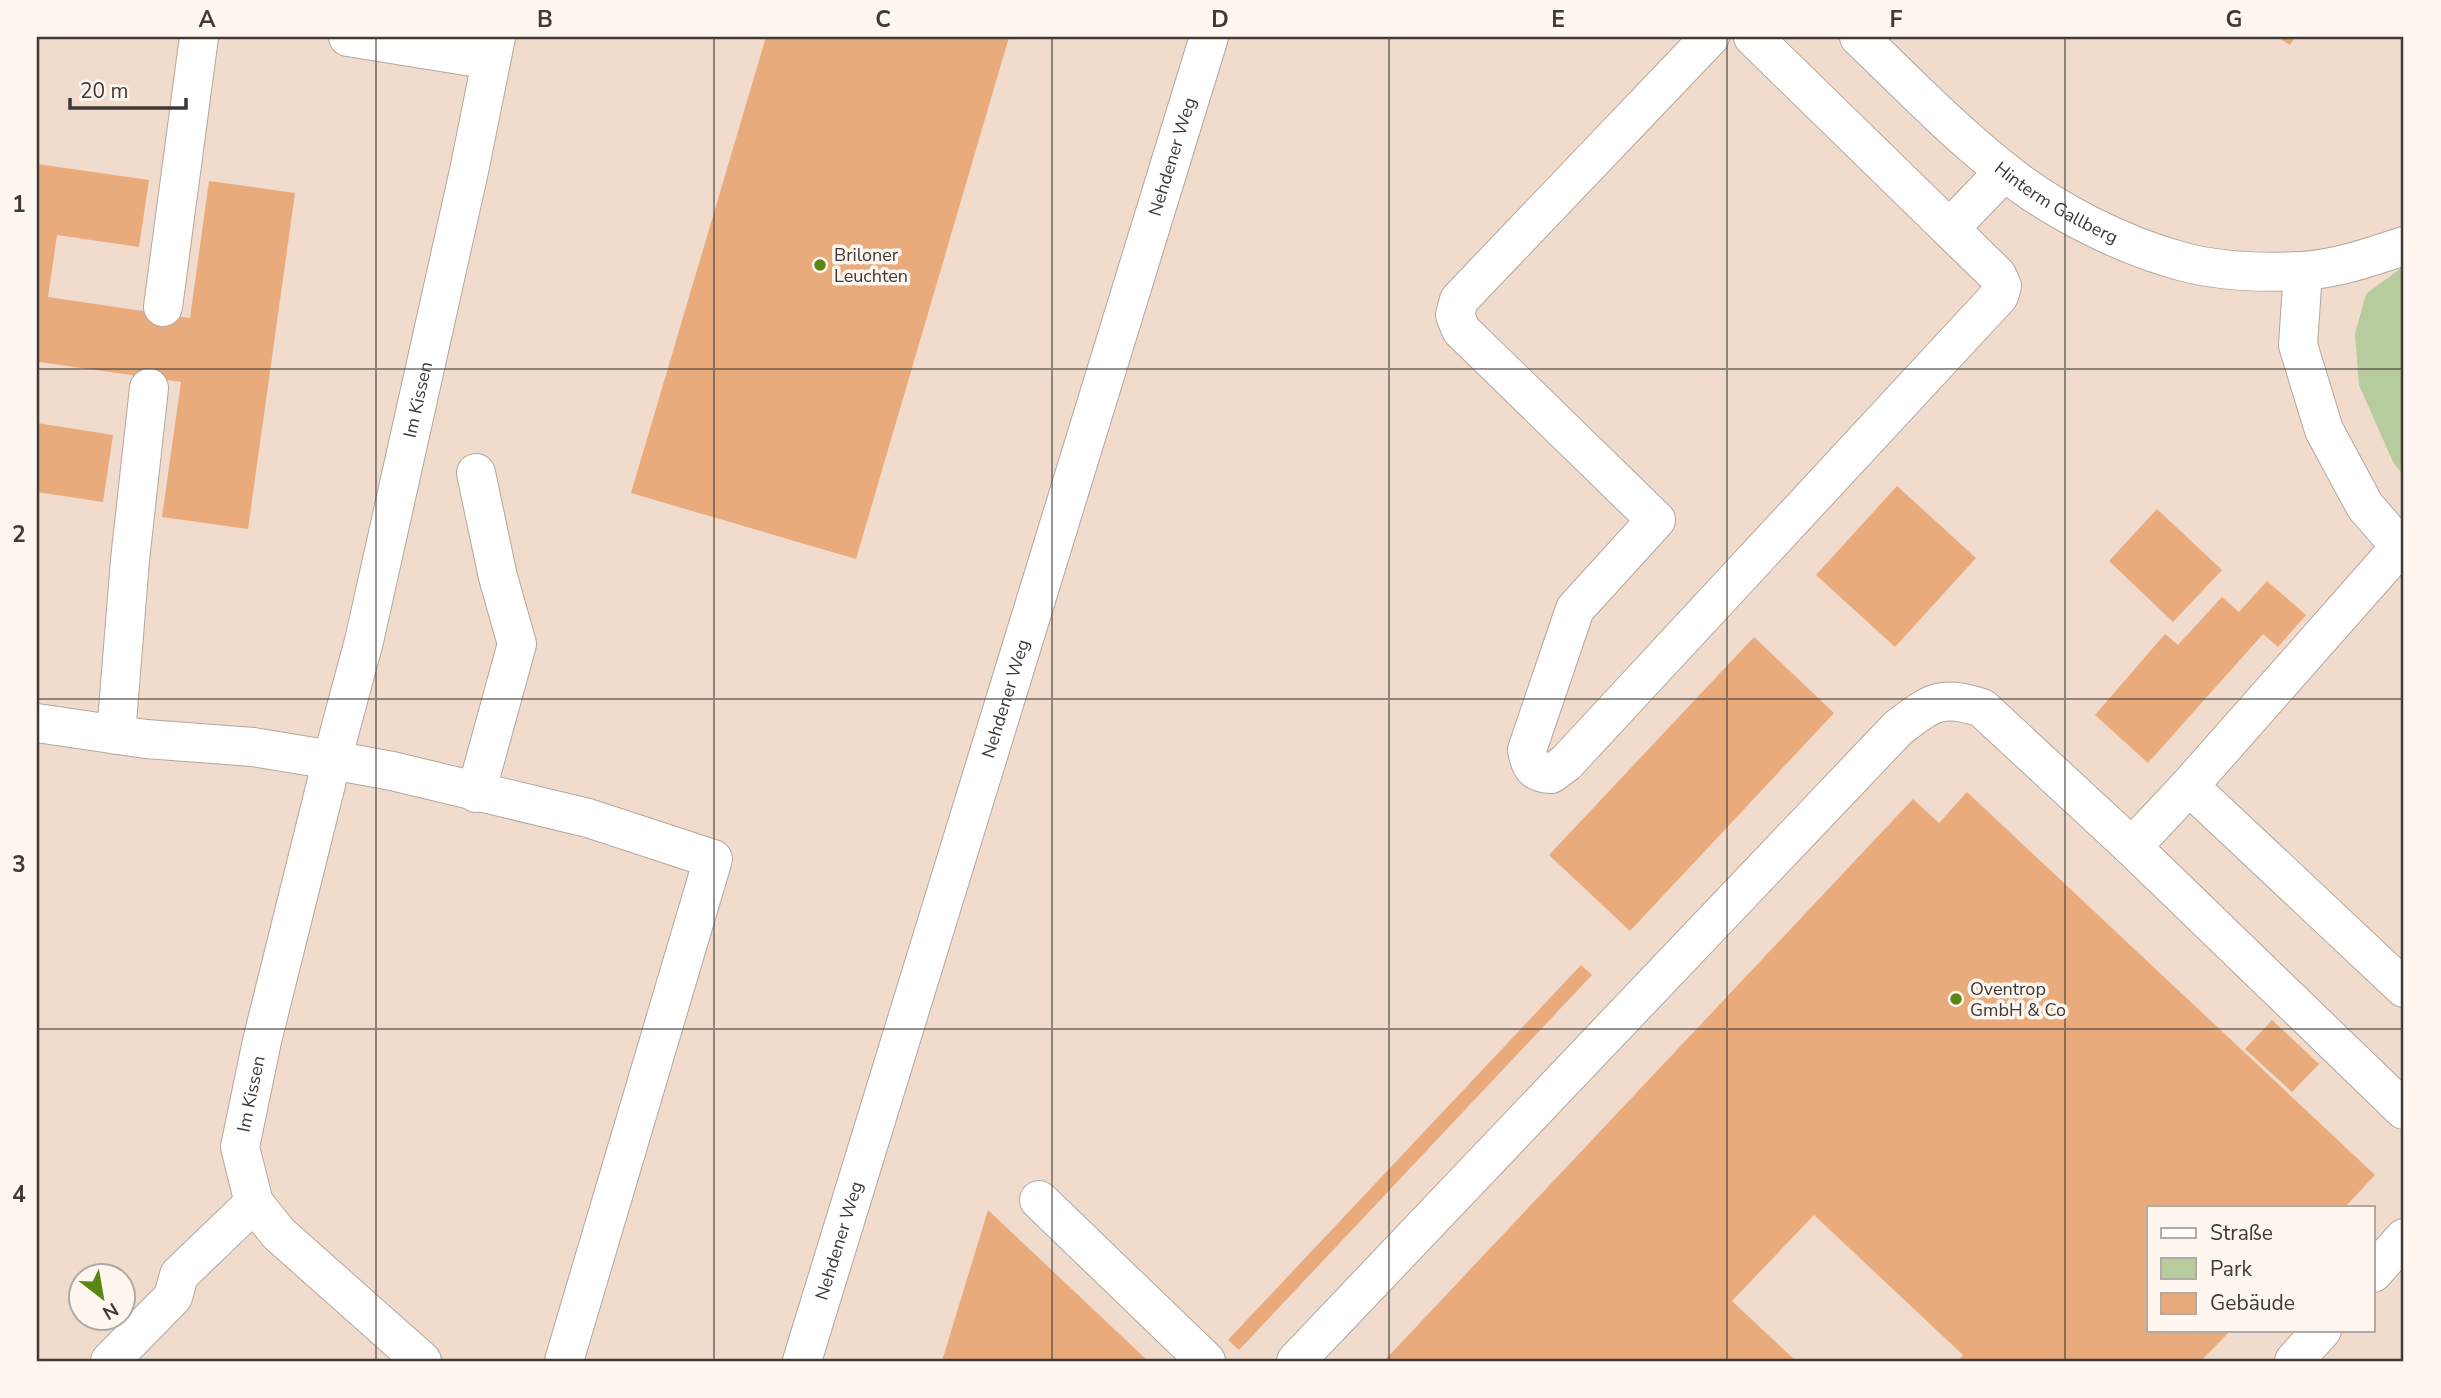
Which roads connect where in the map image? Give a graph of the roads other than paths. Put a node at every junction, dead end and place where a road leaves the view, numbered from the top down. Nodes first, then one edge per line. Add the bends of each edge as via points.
1 (200, 37) edge
2 (348, 37) edge
3 (1209, 37) edge
4 (1710, 37) edge
5 (1753, 37) edge
6 (1859, 37) edge
7 (494, 48) edge
8 (2004, 172) junction
9 (1950, 228) junction
10 (2404, 246) edge
11 (2303, 271) junction
12 (163, 307) dead end
13 (149, 388) dead end
14 (476, 473) dead end
15 (2402, 549) edge
16 (37, 723) edge
17 (116, 735) junction
18 (332, 760) junction
19 (2189, 786) junction
20 (476, 793) junction
21 (2132, 847) junction
22 (2404, 988) edge
23 (2404, 1110) edge
24 (1039, 1200) dead end
25 (254, 1203) junction
26 (2404, 1238) edge
27 (2374, 1272) edge
28 (2320, 1332) edge
29 (110, 1361) edge
30 (422, 1361) edge
31 (564, 1361) edge
32 (802, 1361) edge
33 (1206, 1361) edge
34 (1296, 1361) edge
35 (2294, 1361) edge

1 - 12 street
2 - 7 street
3 - 32 street, Nehdener Weg
4 - 9 street via 1459,300 1455,315 1461,330 1656,520 1575,609 1527,750 1529,765 1539,774 1551,774 1566,763 2000,296 1997,275
5 - 9 street
6 - 8 street, Hinterm Gallberg
7 - 18 street, Im Kissen via 367,628
8 - 9 street
8 - 11 street, Hinterm Gallberg via 2083,220 2184,262 2256,272
10 - 11 street, Hinterm Gallberg
11 - 15 street via 2298,345 2323,430 2365,506
13 - 17 street
14 - 20 street via 517,644
15 - 19 street
16 - 17 street
17 - 18 street via 253,747
18 - 20 street
18 - 25 street, Im Kissen via 240,1147
19 - 21 street
19 - 22 street
20 - 31 street via 588,818 713,859
21 - 23 street
21 - 34 street via 1982,708 1957,699 1927,706 1898,728
24 - 33 street
25 - 29 street via 179,1275 173,1297
25 - 30 street, Im Kissen via 279,1234
26 - 27 street
28 - 35 street

